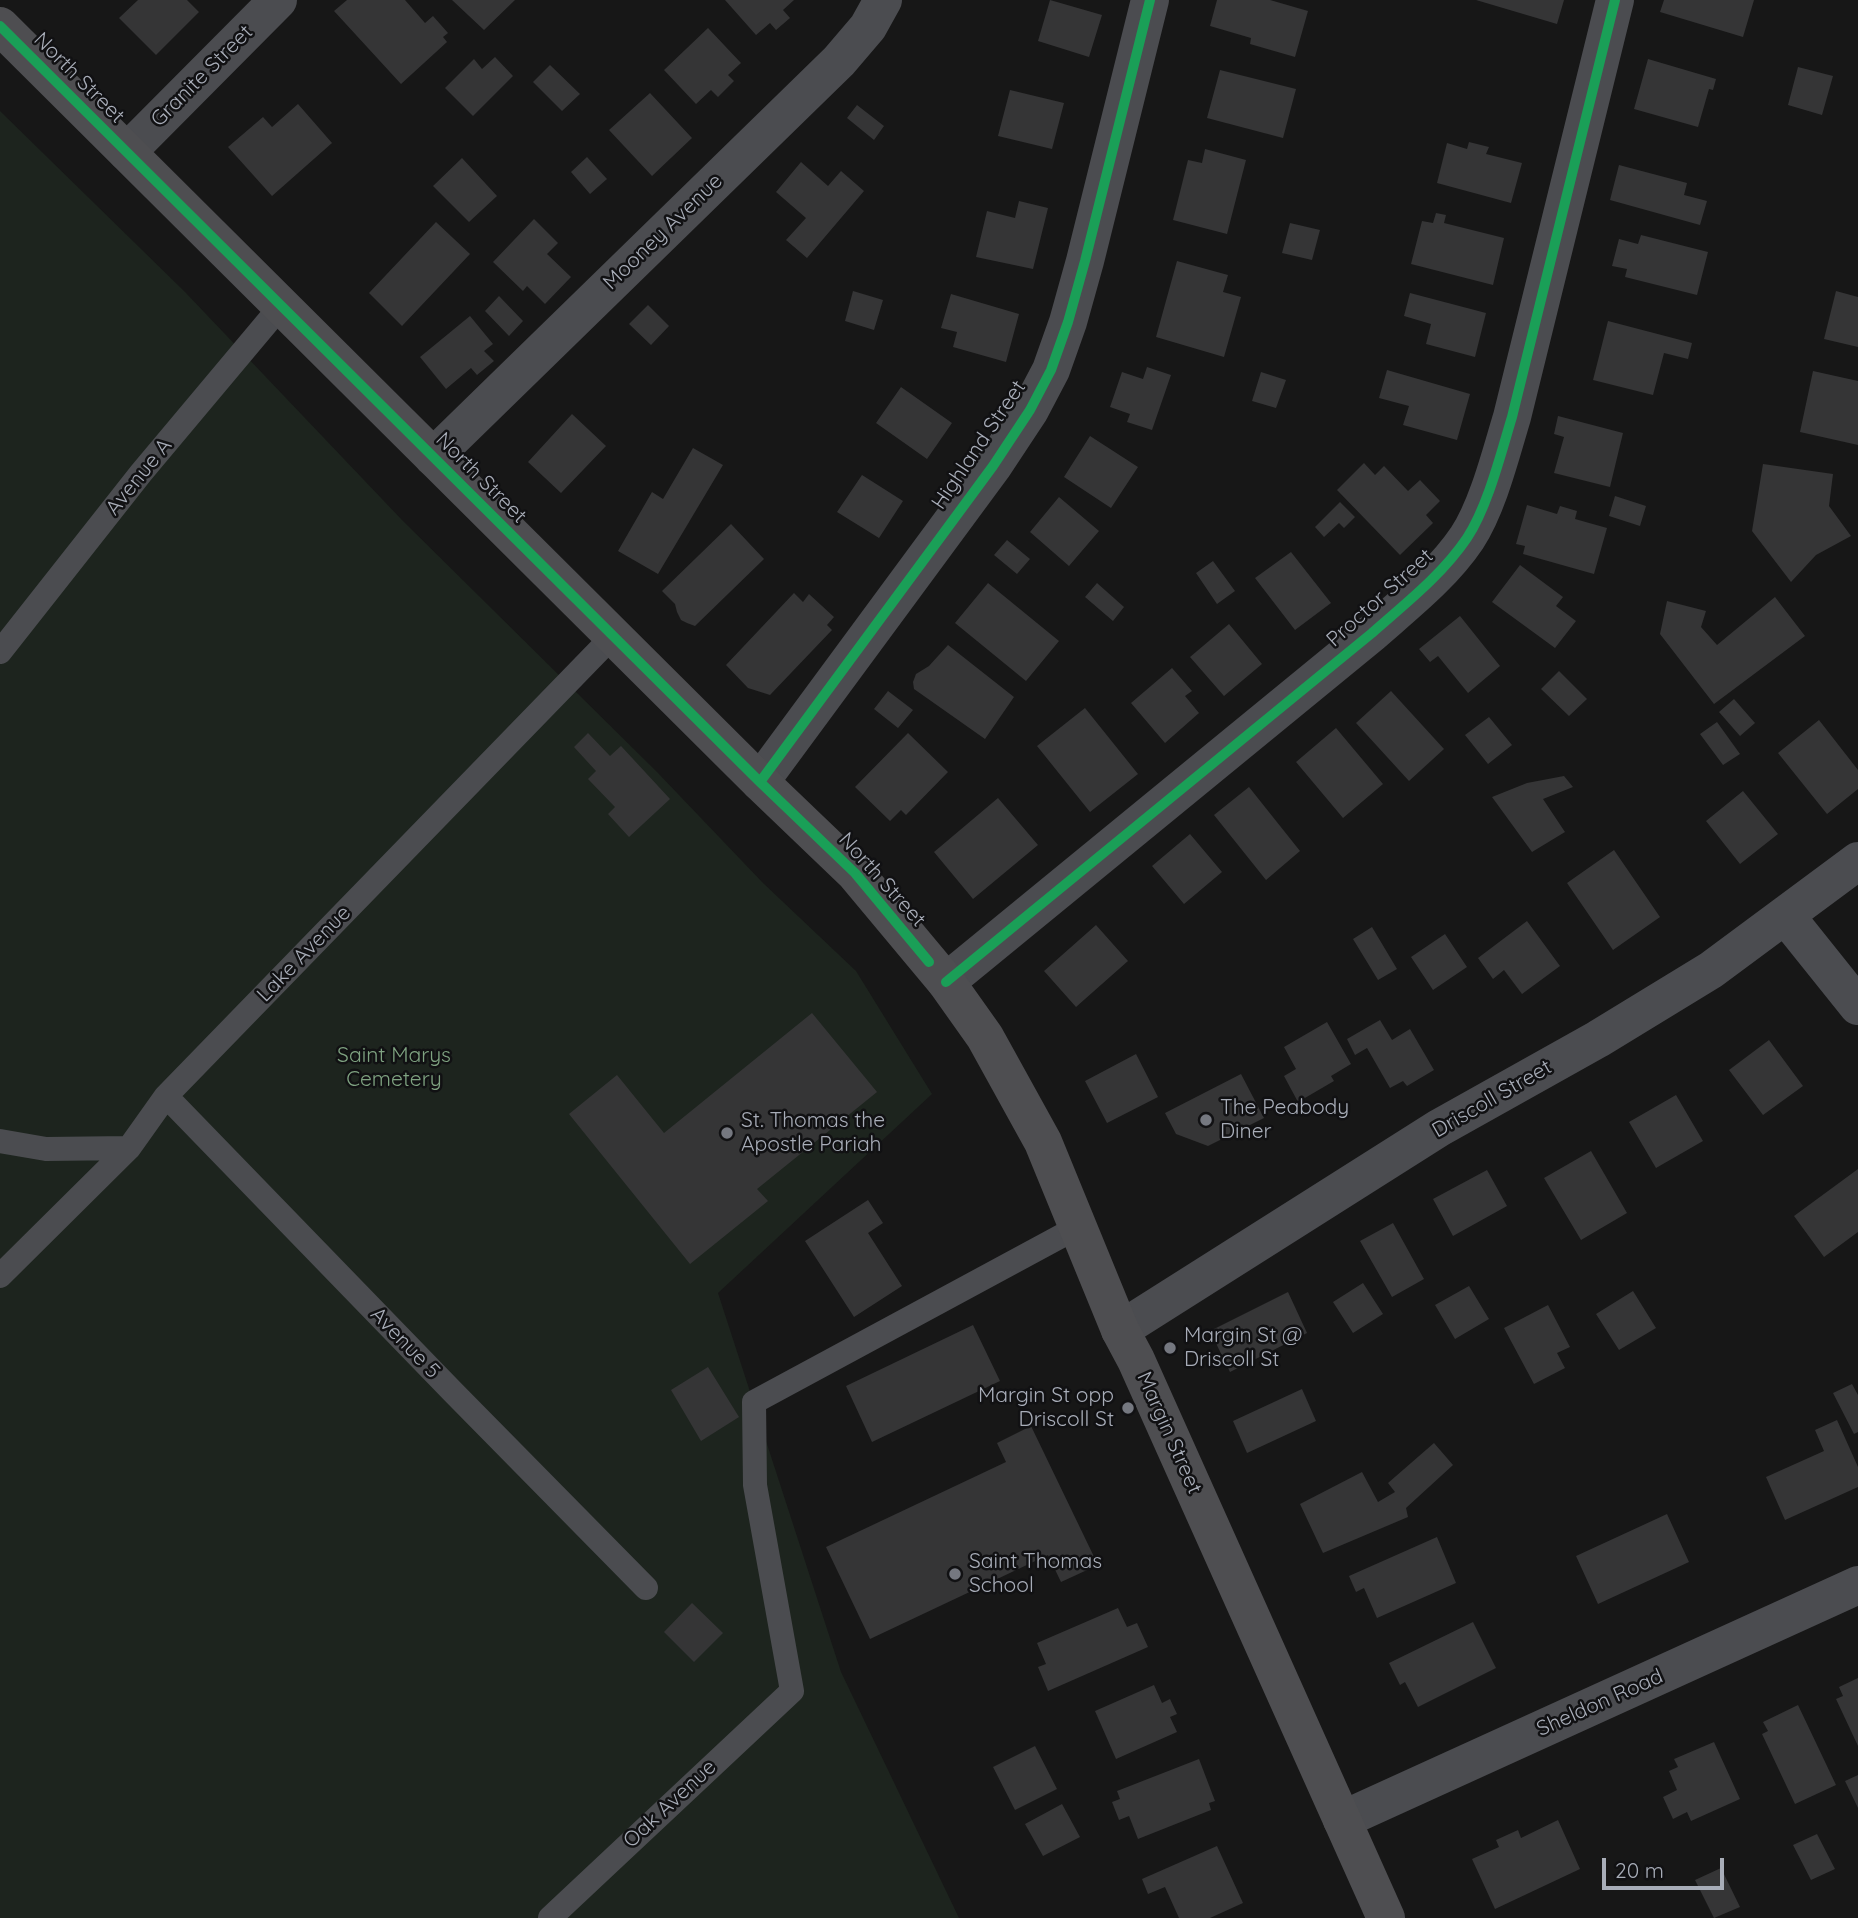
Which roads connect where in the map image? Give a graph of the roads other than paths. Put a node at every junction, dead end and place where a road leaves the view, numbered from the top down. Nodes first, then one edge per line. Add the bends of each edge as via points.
1 (278, 0) edge
2 (883, 0) edge
3 (1150, 0) edge
4 (1615, 0) edge
5 (0, 26) edge
6 (127, 152) junction
7 (281, 306) junction
8 (433, 457) junction
9 (613, 636) junction
10 (0, 652) edge
11 (760, 782) junction
12 (1858, 861) edge
13 (1786, 915) junction
14 (937, 972) junction
15 (1858, 1006) edge
16 (166, 1096) junction
17 (0, 1141) edge
18 (129, 1148) junction
19 (1078, 1227) junction
20 (0, 1276) edge
21 (1120, 1330) junction
22 (1858, 1585) edge
23 (646, 1588) dead end
24 (1342, 1820) junction
25 (550, 1918) edge
26 (1386, 1918) edge

1 - 6 street, Granite Street
2 - 8 street, Mooney Avenue via 869,27 839,61
3 - 11 street, Highland Street via 1085,261 1051,370 993,467
4 - 14 street, Proctor Street via 1497,468 1469,535 1451,561 1373,633
5 - 6 highway, North Street
6 - 7 highway, North Street
7 - 8 highway, North Street
7 - 10 lane, Avenue A
8 - 9 highway, North Street
9 - 11 highway, North Street
9 - 16 lane, Lake Avenue
11 - 14 highway, North Street via 855,873
12 - 13 street, Driscoll Street
13 - 15 street
13 - 21 street, Driscoll Street via 1711,970 1439,1128
14 - 19 highway, Margin Street via 985,1037 1043,1142
16 - 18 lane, Lake Avenue
16 - 23 lane, Avenue 5
17 - 18 lane via 46,1149
18 - 20 lane, Lake Avenue
19 - 21 highway, Margin Street
19 - 25 lane, Oak Avenue via 754,1402 755,1485 792,1691
21 - 24 highway, Margin Street
22 - 24 street, Sheldon Road
24 - 26 highway, Margin Street

